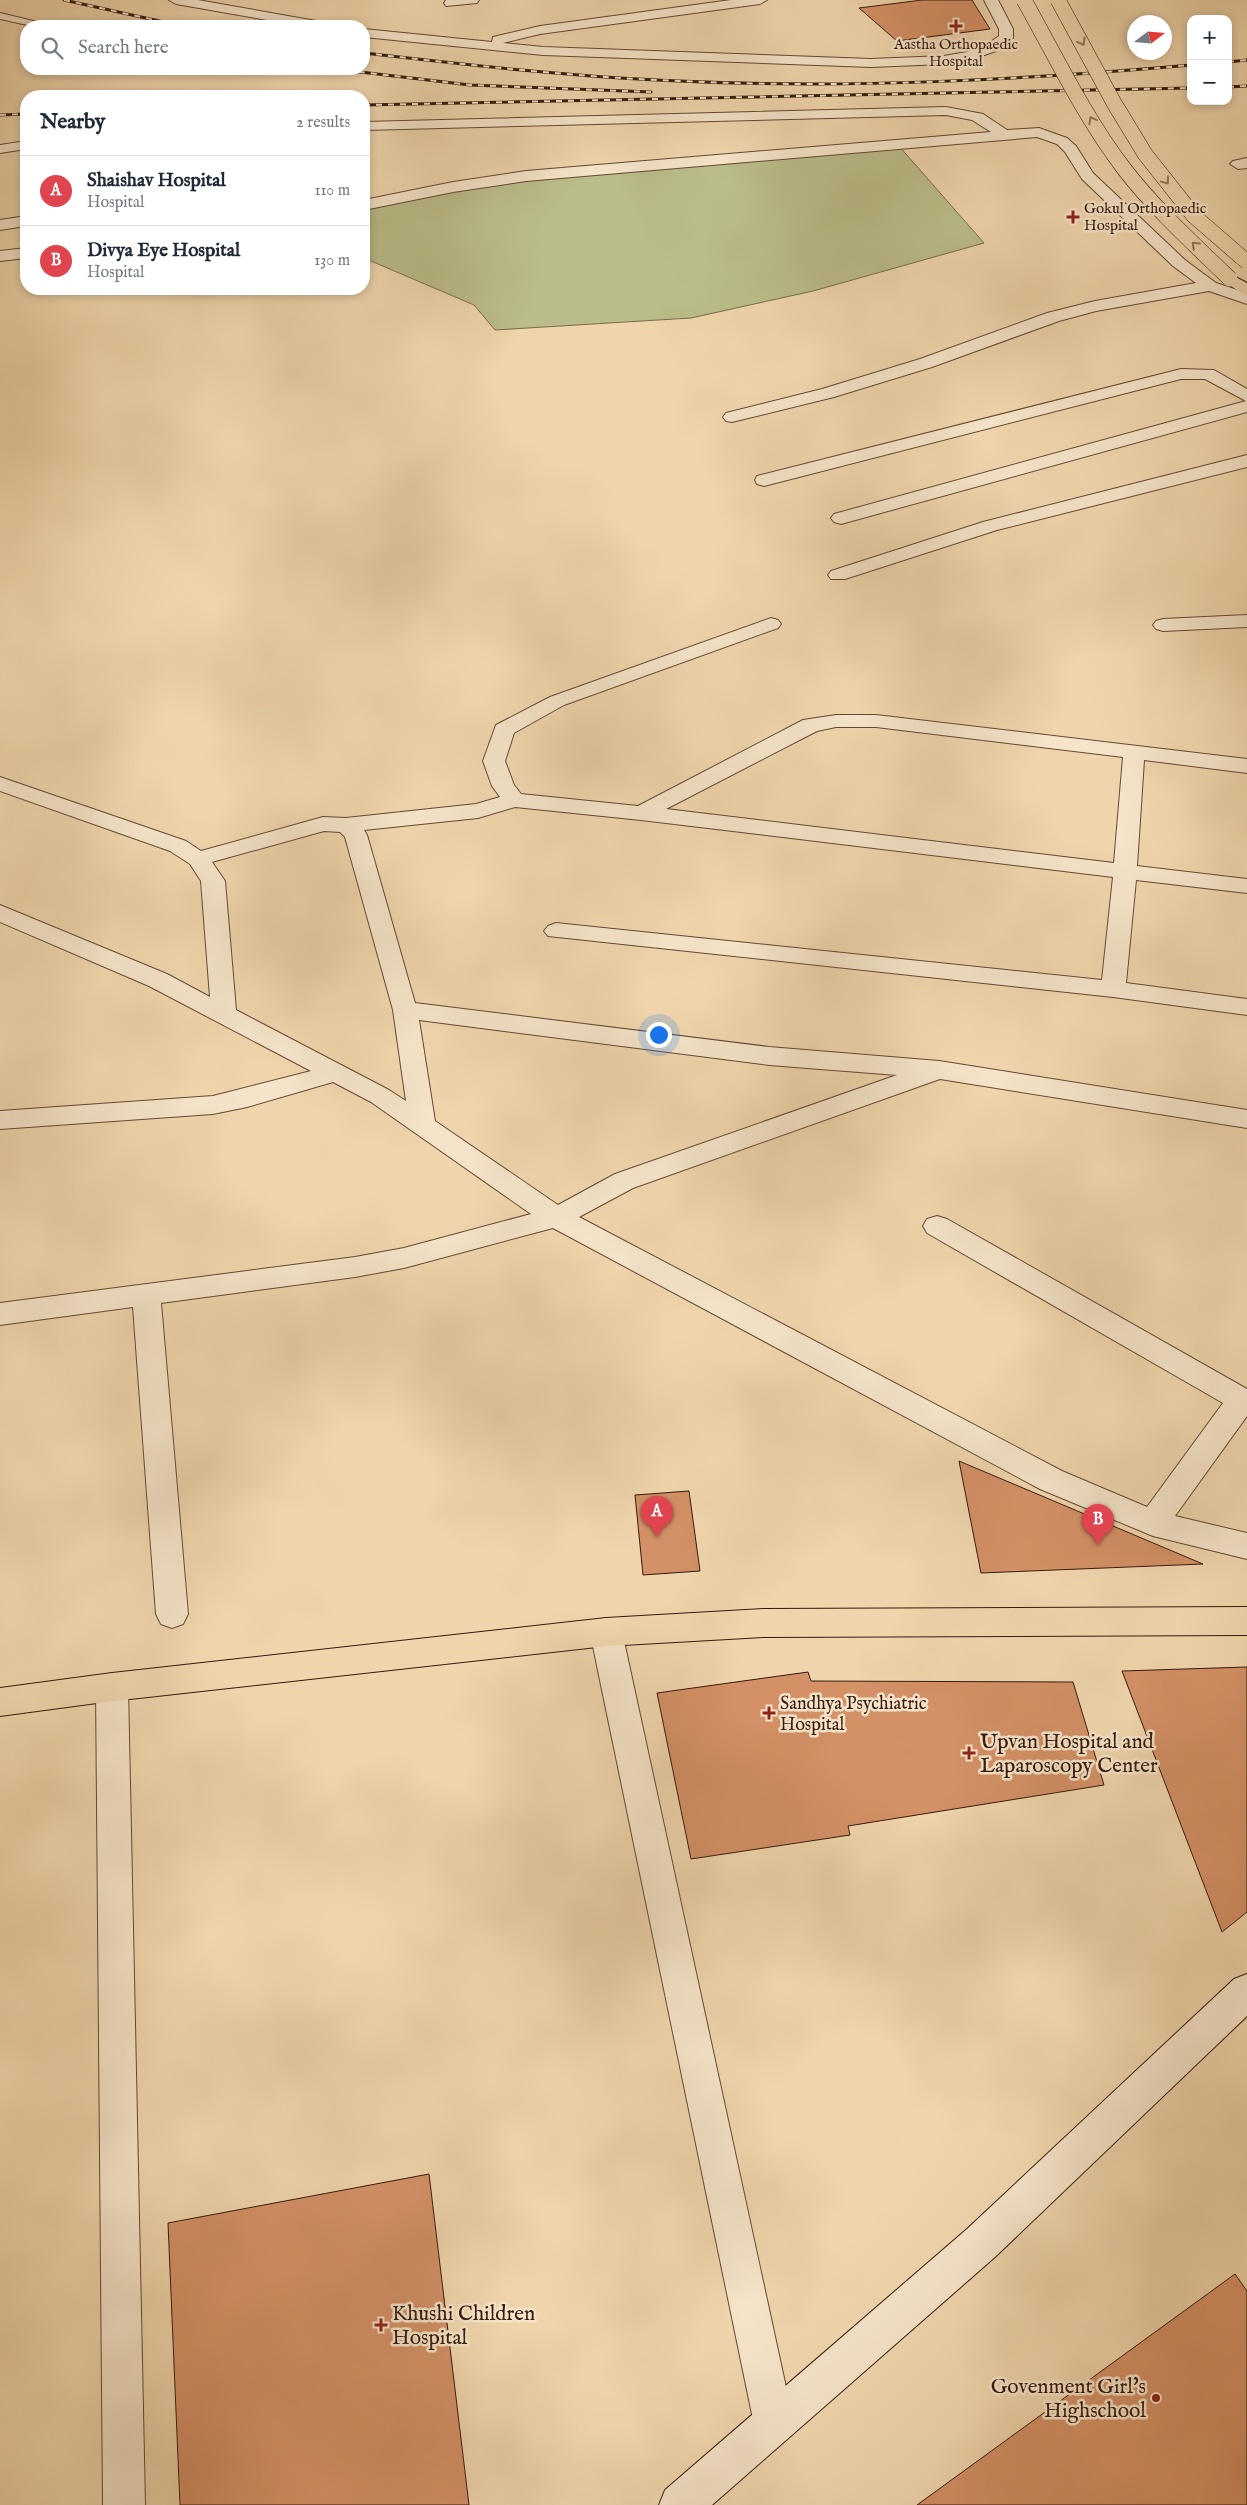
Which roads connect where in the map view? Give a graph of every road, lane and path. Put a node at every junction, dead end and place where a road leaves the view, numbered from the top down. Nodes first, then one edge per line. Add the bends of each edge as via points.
1 (472, 0) edge
2 (760, 0) edge
3 (990, 0) edge
4 (1024, 0) edge
5 (1058, 0) edge
6 (188, 1) edge
7 (451, 3) dead end
8 (0, 16) edge
9 (290, 20) edge
10 (20, 21) edge
11 (370, 34) edge
12 (482, 46) junction
13 (370, 126) edge
14 (1003, 135) junction
15 (20, 147) edge
16 (0, 149) edge
17 (370, 204) edge
18 (20, 222) edge
19 (0, 225) edge
20 (20, 254) edge
21 (0, 256) edge
22 (1247, 262) edge
23 (1210, 286) junction
24 (1247, 291) edge
25 (1247, 299) edge
26 (1247, 396) edge
27 (1247, 406) edge
28 (732, 417) dead end
29 (1247, 461) edge
30 (764, 480) dead end
31 (841, 518) dead end
32 (838, 575) dead end
33 (1247, 621) edge
34 (771, 624) dead end
35 (1163, 625) dead end
36 (1134, 752) junction
37 (1247, 766) edge
38 (0, 784) edge
39 (514, 800) junction
40 (641, 813) junction
41 (346, 825) junction
42 (198, 858) junction
43 (1125, 871) junction
44 (1247, 886) edge
45 (0, 913) edge
46 (556, 931) dead end
47 (1112, 989) junction
48 (1247, 1007) edge
49 (405, 1010) junction
50 (224, 1015) junction
51 (939, 1070) junction
52 (335, 1073) junction
53 (1247, 1119) edge
54 (0, 1120) edge
55 (422, 1126) junction
56 (556, 1217) junction
57 (937, 1226) dead end
58 (146, 1295) junction
59 (0, 1314) edge
60 (1245, 1402) edge
61 (1153, 1523) junction
62 (1247, 1546) edge
63 (172, 1614) dead end
64 (1247, 1621) edge
65 (606, 1632) junction
66 (112, 1687) junction
67 (0, 1702) edge
68 (1247, 1991) edge
69 (774, 2424) junction
70 (124, 2505) edge
71 (680, 2505) edge

1 - 7 street
2 - 12 street via 540,30 507,36
3 - 12 street via 1006,29 1006,38 970,56 944,60 870,63 685,58
24 -> 4 main road, bridge via 1230,279 1149,200 1124,169 1103,140
5 -> 22 main road, bridge via 1145,154 1194,216
6 - 9 street
8 - 10 lane
11 - 12 street
13 - 14 street via 946,111 988,120
14 - 17 street via 526,176
14 - 23 street via 1039,132 1062,140 1087,176 1115,204 1179,263
15 - 16 street
18 - 19 street
20 - 21 street
23 - 25 street
23 - 28 street via 1095,306 1053,317 926,363 828,393
26 - 30 street via 1208,374 1181,374
27 - 31 street
29 - 32 street via 990,526
33 - 35 street
34 - 39 street via 557,701 504,730 494,760 502,786
36 - 37 street
36 - 40 street via 876,721 836,721 811,725
36 - 43 street
38 - 42 street via 178,846
39 - 40 street
39 - 41 street via 478,811
40 - 43 street
41 - 42 street via 323,824
41 - 49 street via 356,835
42 - 50 street via 213,881
43 - 44 street
43 - 47 street
45 - 50 street via 158,980
46 - 47 street
47 - 48 street
49 - 51 street via 769,1056
49 - 55 street
50 - 52 street
51 - 53 street
51 - 56 street via 624,1181
52 - 54 street via 247,1098 213,1104
52 - 55 street via 380,1096
55 - 56 street
56 - 58 street via 378,1264
56 - 61 street via 1051,1480
57 - 60 street
58 - 59 street
58 - 63 street
60 - 61 street
61 - 62 street
64 - 65 main road via 763,1623
65 - 66 main road
65 - 69 street
66 - 67 main road
66 - 70 street
68 - 69 street via 981,2243
69 - 71 street

